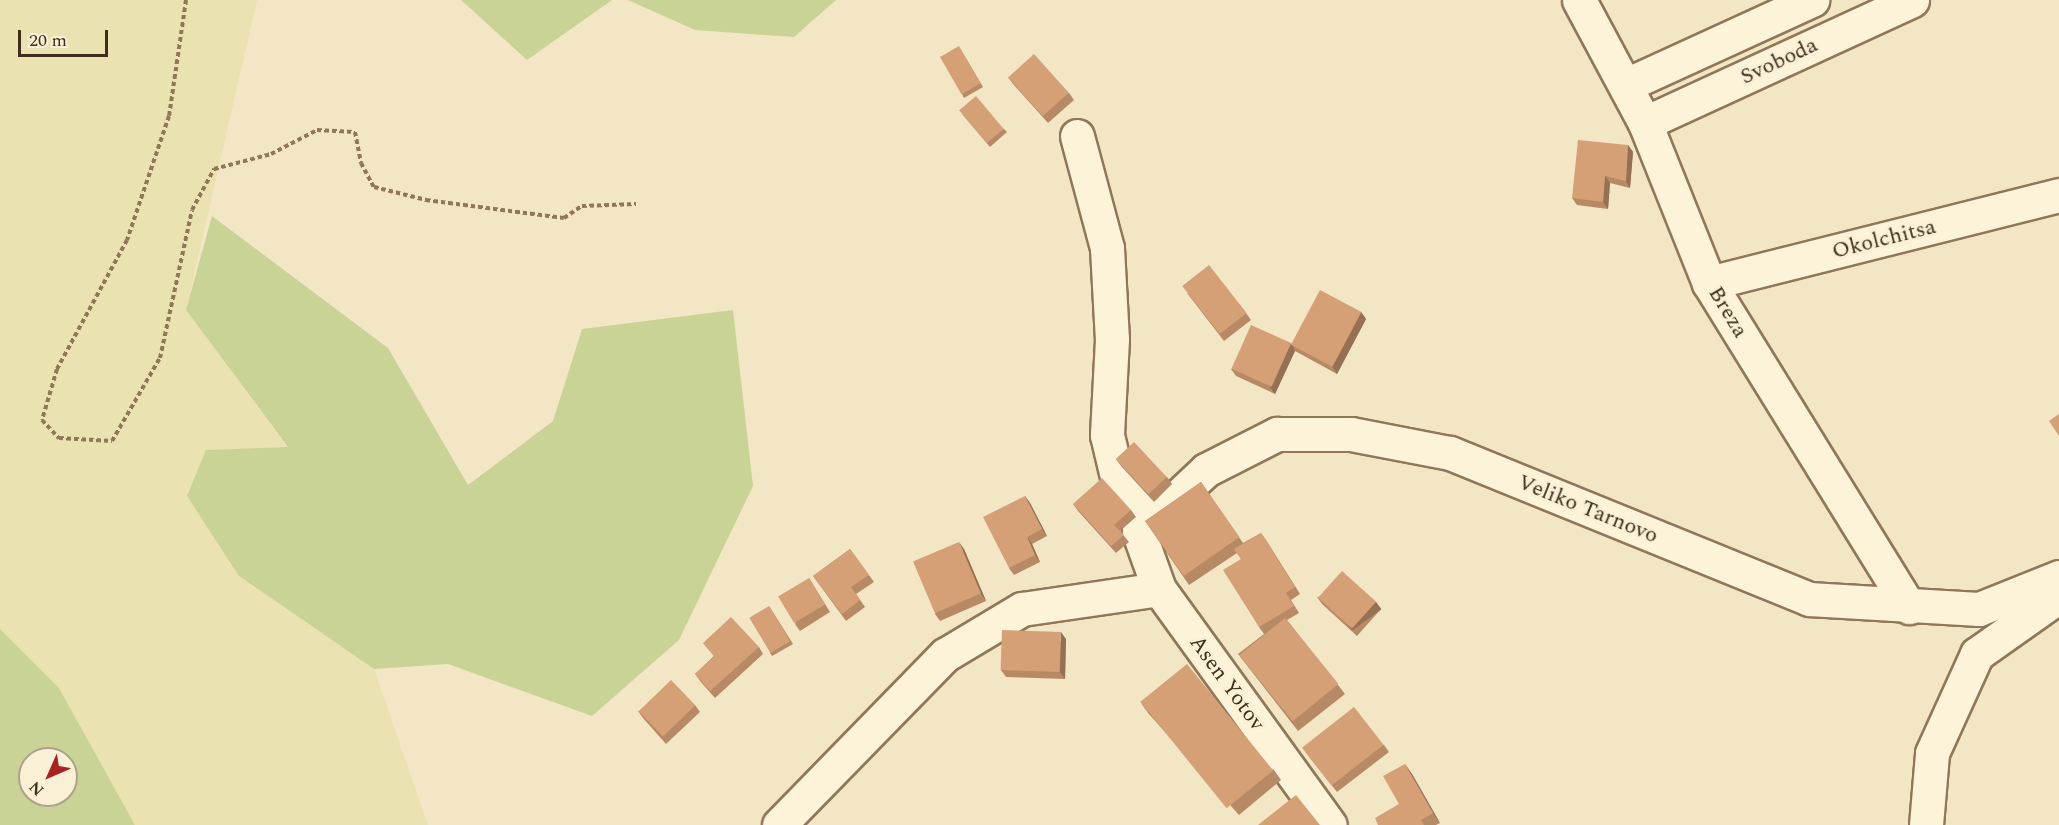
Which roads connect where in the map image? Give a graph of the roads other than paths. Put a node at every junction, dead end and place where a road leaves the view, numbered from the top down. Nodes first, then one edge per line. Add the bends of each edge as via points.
1 (1579, 0) edge
2 (1812, 0) edge
3 (1912, 0) edge
4 (1626, 85) junction
5 (1645, 123) junction
6 (1077, 136) dead end
7 (2059, 195) edge
8 (1710, 283) junction
9 (1139, 533) junction
10 (2059, 577) edge
11 (1159, 589) junction
12 (2059, 596) edge
13 (1909, 607) junction
14 (779, 825) edge
15 (1330, 825) edge
16 (1926, 825) edge

1 - 4 street, Breza
2 - 4 street, Svoboda
3 - 5 street, Svoboda
4 - 5 street, Breza
5 - 8 street, Breza
6 - 9 street, Asen Yotov via 1107,248 1112,339 1107,435 1118,481 1140,511
7 - 8 street, Okolchitsa
8 - 13 street, Breza
9 - 11 street, Asen Yotov
9 - 13 street, Veliko Tarnovo via 1206,470 1277,434 1351,434 1450,453 1809,599
10 - 13 street, Veliko Tarnovo via 1979,609
11 - 14 street via 1022,609 945,655
11 - 15 street, Asen Yotov
12 - 16 street via 1977,654 1932,753

